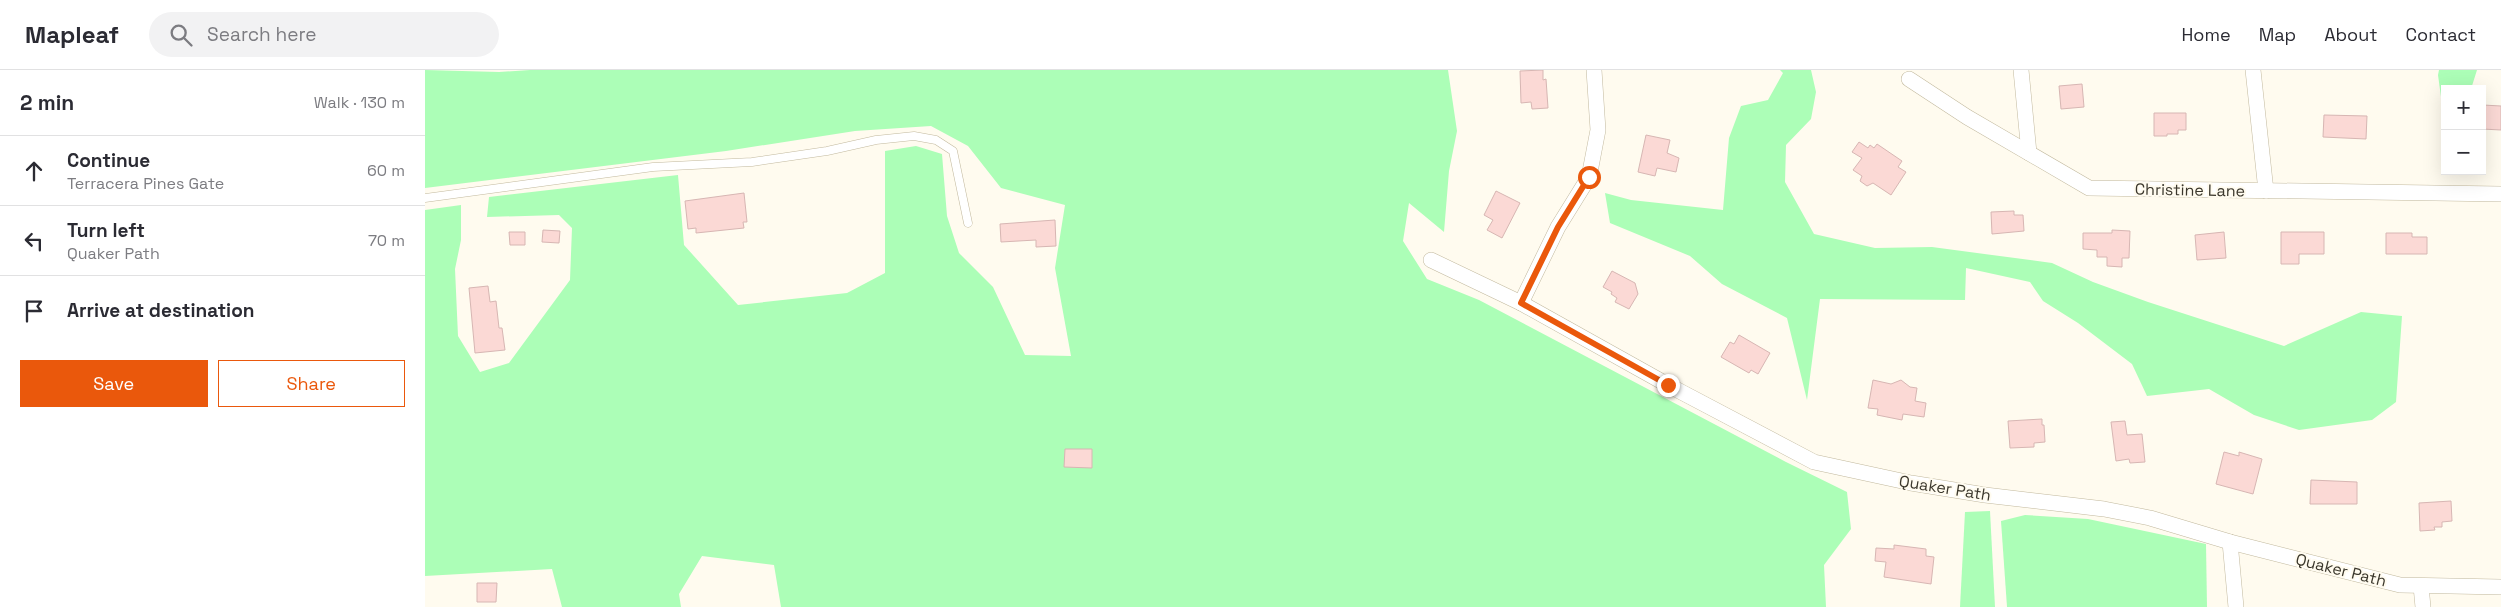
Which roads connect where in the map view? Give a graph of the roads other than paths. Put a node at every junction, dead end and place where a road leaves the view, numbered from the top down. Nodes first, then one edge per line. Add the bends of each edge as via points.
1 (1594, 70) edge
2 (2021, 70) edge
3 (2253, 70) edge
4 (1909, 80) dead end
5 (2029, 153) junction
6 (2266, 191) junction
7 (2501, 194) edge
8 (425, 198) edge
9 (968, 222) dead end
10 (1431, 260) dead end
11 (1521, 303) junction
12 (2230, 542) junction
13 (2421, 586) junction
14 (2501, 587) edge
15 (2236, 607) edge
16 (2423, 607) edge

1 - 11 street via 1599,130 1589,177 1558,227
2 - 5 street
3 - 6 street
4 - 5 street, Christine Lane
5 - 6 street, Christine Lane via 2089,188
6 - 7 street, Christine Lane
8 - 9 lane via 653,167 752,162 915,136 936,140 953,151
10 - 11 street, Quaker Path
11 - 12 street, Quaker Path via 1813,462 1985,495 2104,509 2150,518
12 - 13 street, Quaker Path via 2400,585
12 - 15 street
13 - 14 street, Quaker Path
13 - 16 street

